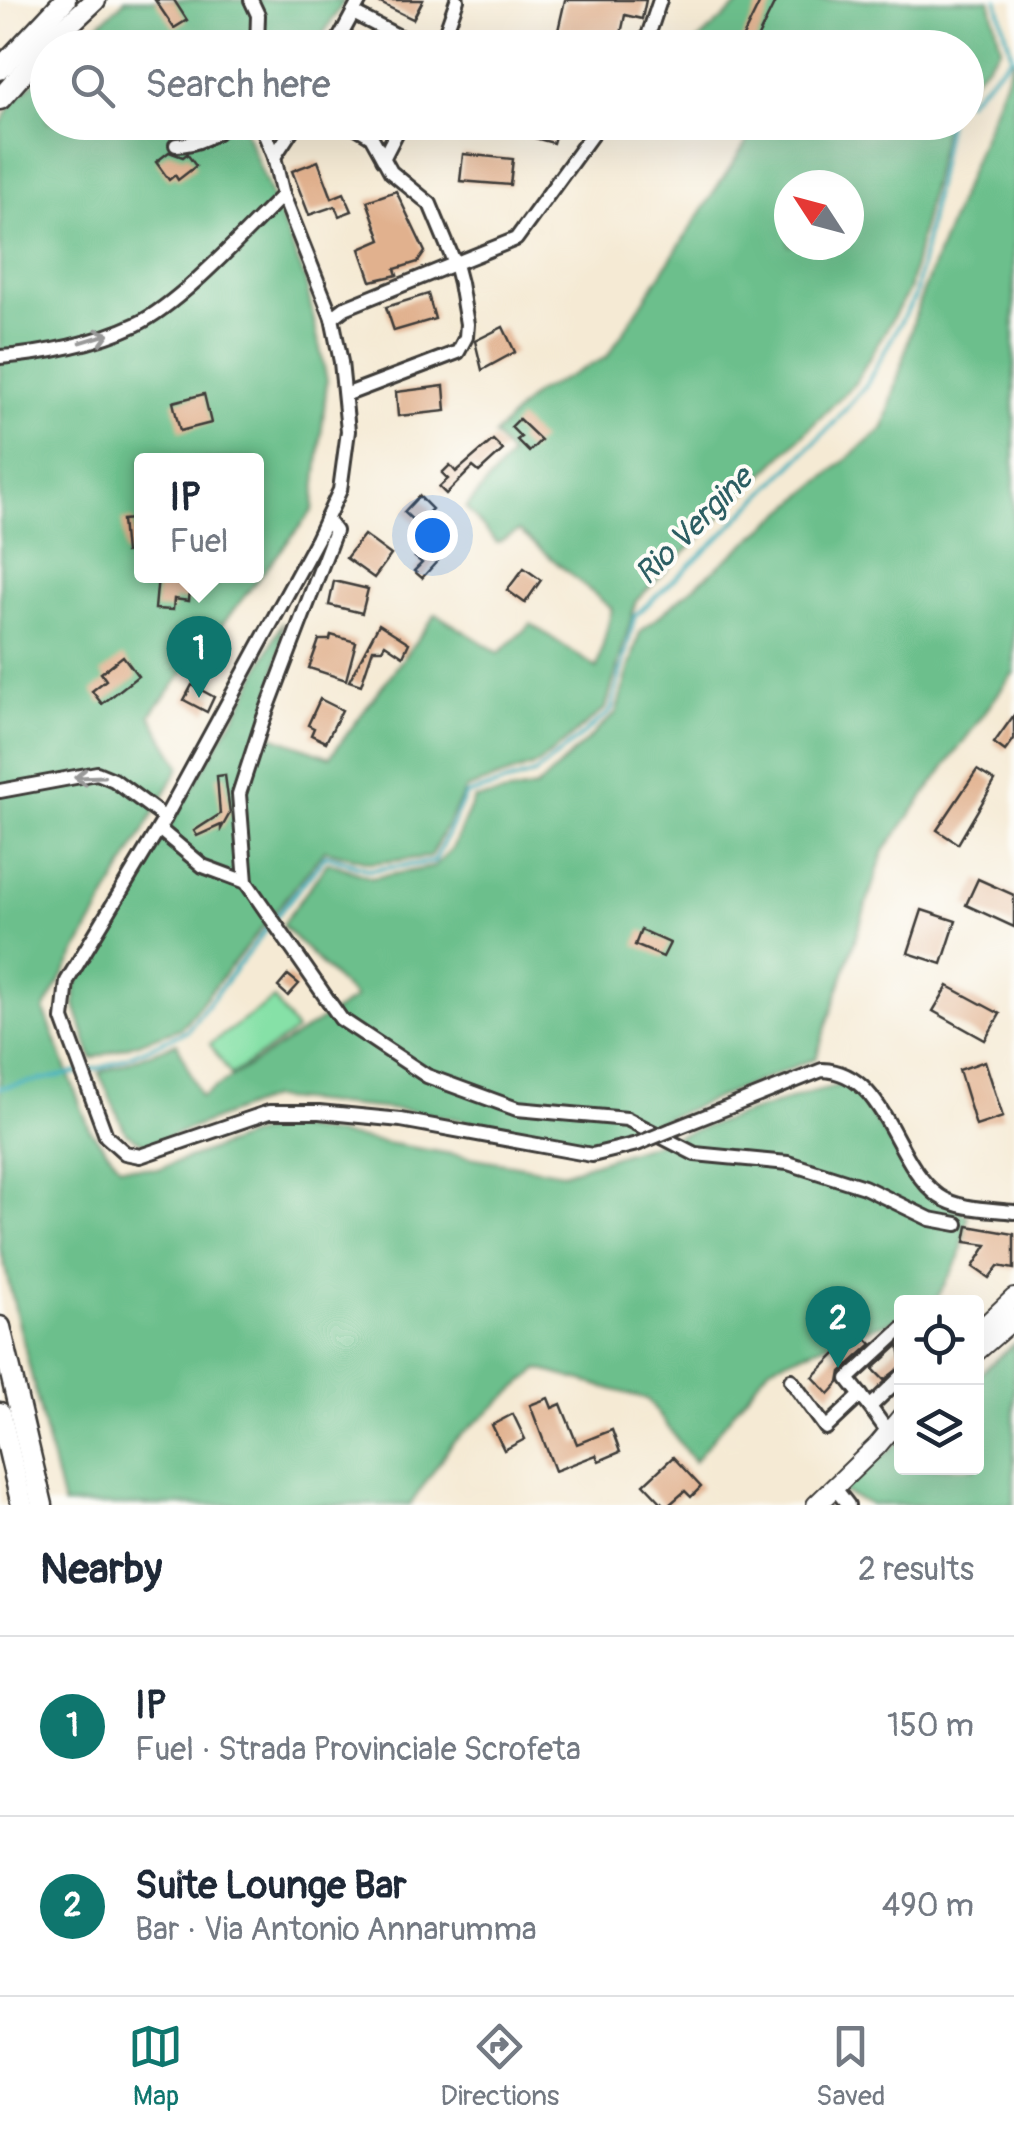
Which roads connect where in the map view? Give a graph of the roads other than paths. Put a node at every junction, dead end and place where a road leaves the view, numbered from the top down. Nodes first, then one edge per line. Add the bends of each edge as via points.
1 (65, 0) edge
2 (95, 0) edge
3 (252, 0) edge
4 (457, 0) edge
5 (660, 0) edge
6 (357, 6) edge
7 (36, 30) edge
8 (62, 30) edge
9 (258, 30) edge
10 (344, 30) edge
11 (394, 30) edge
12 (446, 30) edge
13 (650, 30) edge
14 (30, 37) edge
15 (30, 64) edge
16 (0, 68) edge
17 (0, 99) edge
18 (203, 140) edge
19 (267, 140) edge
20 (285, 140) edge
21 (372, 140) edge
22 (392, 140) edge
23 (588, 140) edge
24 (176, 145) dead end
25 (274, 156) junction
26 (382, 158) junction
27 (283, 195) junction
28 (456, 264) junction
29 (332, 318) junction
30 (0, 357) edge
31 (345, 395) junction
32 (326, 519) junction
33 (0, 792) edge
34 (162, 824) junction
35 (246, 882) junction
36 (1014, 1212) edge
37 (957, 1224) dead end
38 (1014, 1298) edge
39 (1014, 1319) edge
40 (984, 1326) edge
41 (0, 1328) edge
42 (1014, 1333) edge
43 (894, 1337) edge
44 (984, 1345) edge
45 (984, 1357) edge
46 (791, 1380) dead end
47 (894, 1381) edge
48 (865, 1401) junction
49 (0, 1413) edge
50 (894, 1422) edge
51 (894, 1425) edge
52 (834, 1487) junction
53 (22, 1505) edge
54 (42, 1505) edge
55 (816, 1505) edge
56 (848, 1505) edge

1 - 7 highway
2 - 8 highway
3 - 9 street
4 - 12 street
5 - 13 street
6 - 10 street
6 - 11 street
14 - 16 highway
15 - 17 highway
18 - 24 street
19 - 25 street
20 - 25 street
21 - 26 street
22 - 26 street
23 - 28 street via 516,239
25 - 27 street
26 - 28 street via 430,204
27 - 29 street
30 -> 27 street via 49,352 138,324
28 - 29 street
28 - 31 street via 467,324 458,352
29 - 31 street
31 - 32 street via 346,451 340,490
32 - 34 street
32 - 35 street via 335,531 238,794
34 -> 33 street via 97,773
34 - 35 street via 202,866
34 - 36 street, bridge via 67,981 64,1019 106,1136 126,1153 140,1156 270,1112 319,1112 401,1120 592,1156 822,1070 842,1071 876,1103 935,1194
35 - 37 street via 341,1019 427,1076 517,1109 628,1120 695,1154 788,1163
38 - 40 main road
39 - 44 main road
41 - 54 highway
42 - 45 main road
43 - 48 street via 848,1380
46 - 48 street via 826,1428
47 - 48 street
48 - 50 street
49 - 53 highway
51 - 52 main road
52 - 55 main road
52 - 56 street

